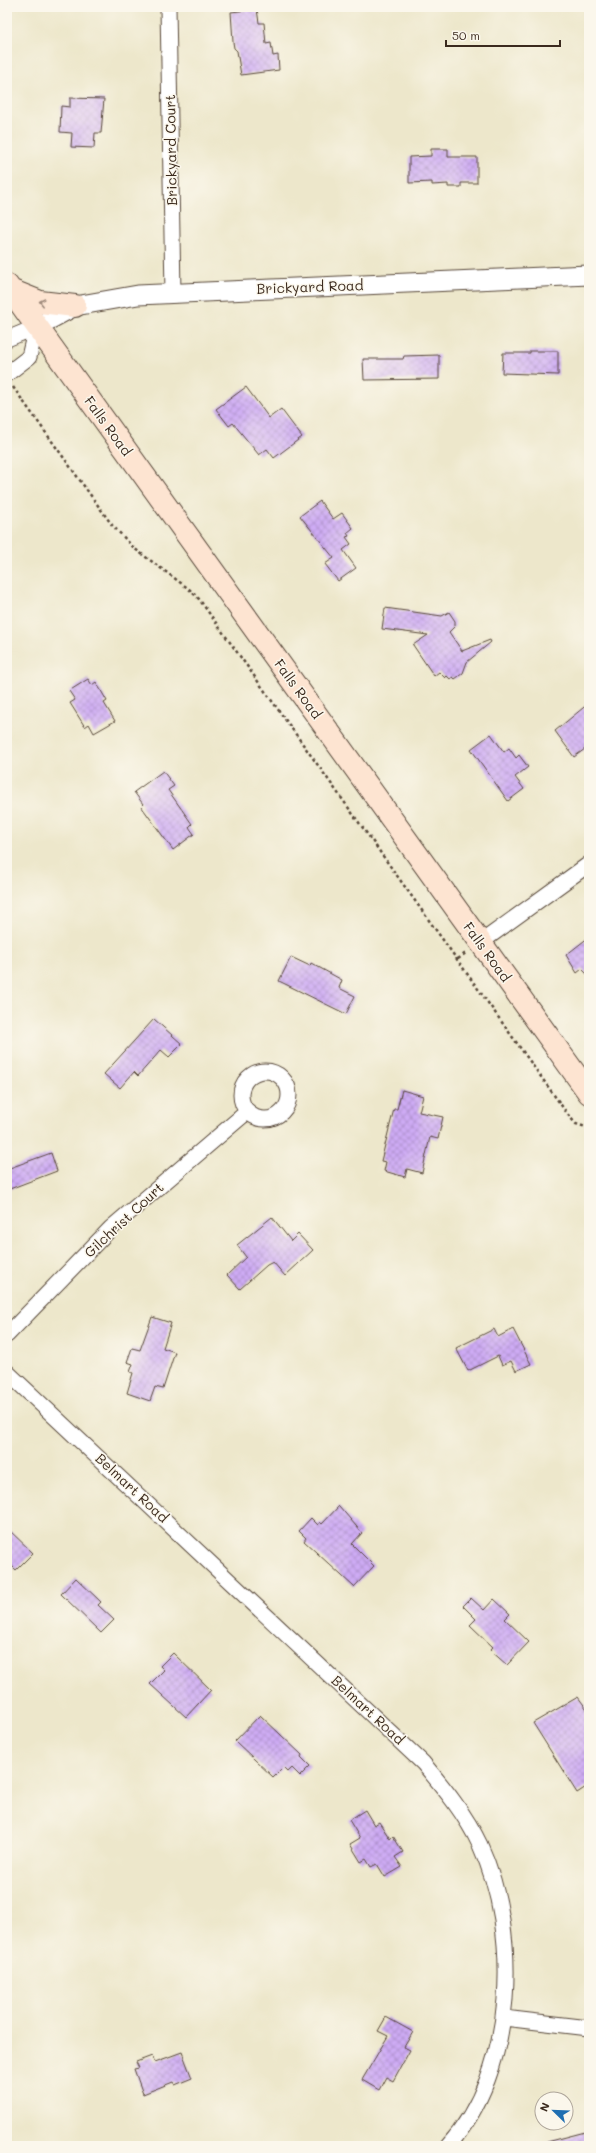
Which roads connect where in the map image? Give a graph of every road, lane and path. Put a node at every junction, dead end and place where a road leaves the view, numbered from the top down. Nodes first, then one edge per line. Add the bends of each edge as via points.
1 (168, 7) edge
2 (589, 276) edge
3 (9, 288) edge
4 (173, 293) junction
5 (76, 306) junction
6 (36, 327) junction
7 (7, 339) edge
8 (8, 378) edge
9 (589, 864) edge
10 (480, 943) junction
11 (589, 1093) edge
12 (248, 1111) dead end
13 (589, 1128) edge
14 (7, 1335) edge
15 (7, 1372) edge
16 (504, 2018) junction
17 (589, 2028) edge
18 (448, 2146) edge

1 - 4 street, Brickyard Court
2 - 4 street, Brickyard Road
5 -> 3 main road via 40,302
3 - 6 main road, Falls Road
4 - 5 street, Brickyard Road via 138,295
5 - 6 street, Brickyard Road
6 - 7 street, Brickyard Road
6 - 8 street via 28,358
6 - 10 main road, Falls Road
8 - 13 path via 112,525 135,549 199,599 569,1116 576,1124
9 - 10 street
10 - 11 main road, Falls Road
12 - 14 street, Gilchrist Court via 111,1228
15 - 16 street, Belmart Road via 423,1763 448,1793 480,1844 497,1891 506,1946
16 - 17 street
16 - 18 street, Belmart Road via 494,2061 477,2103

